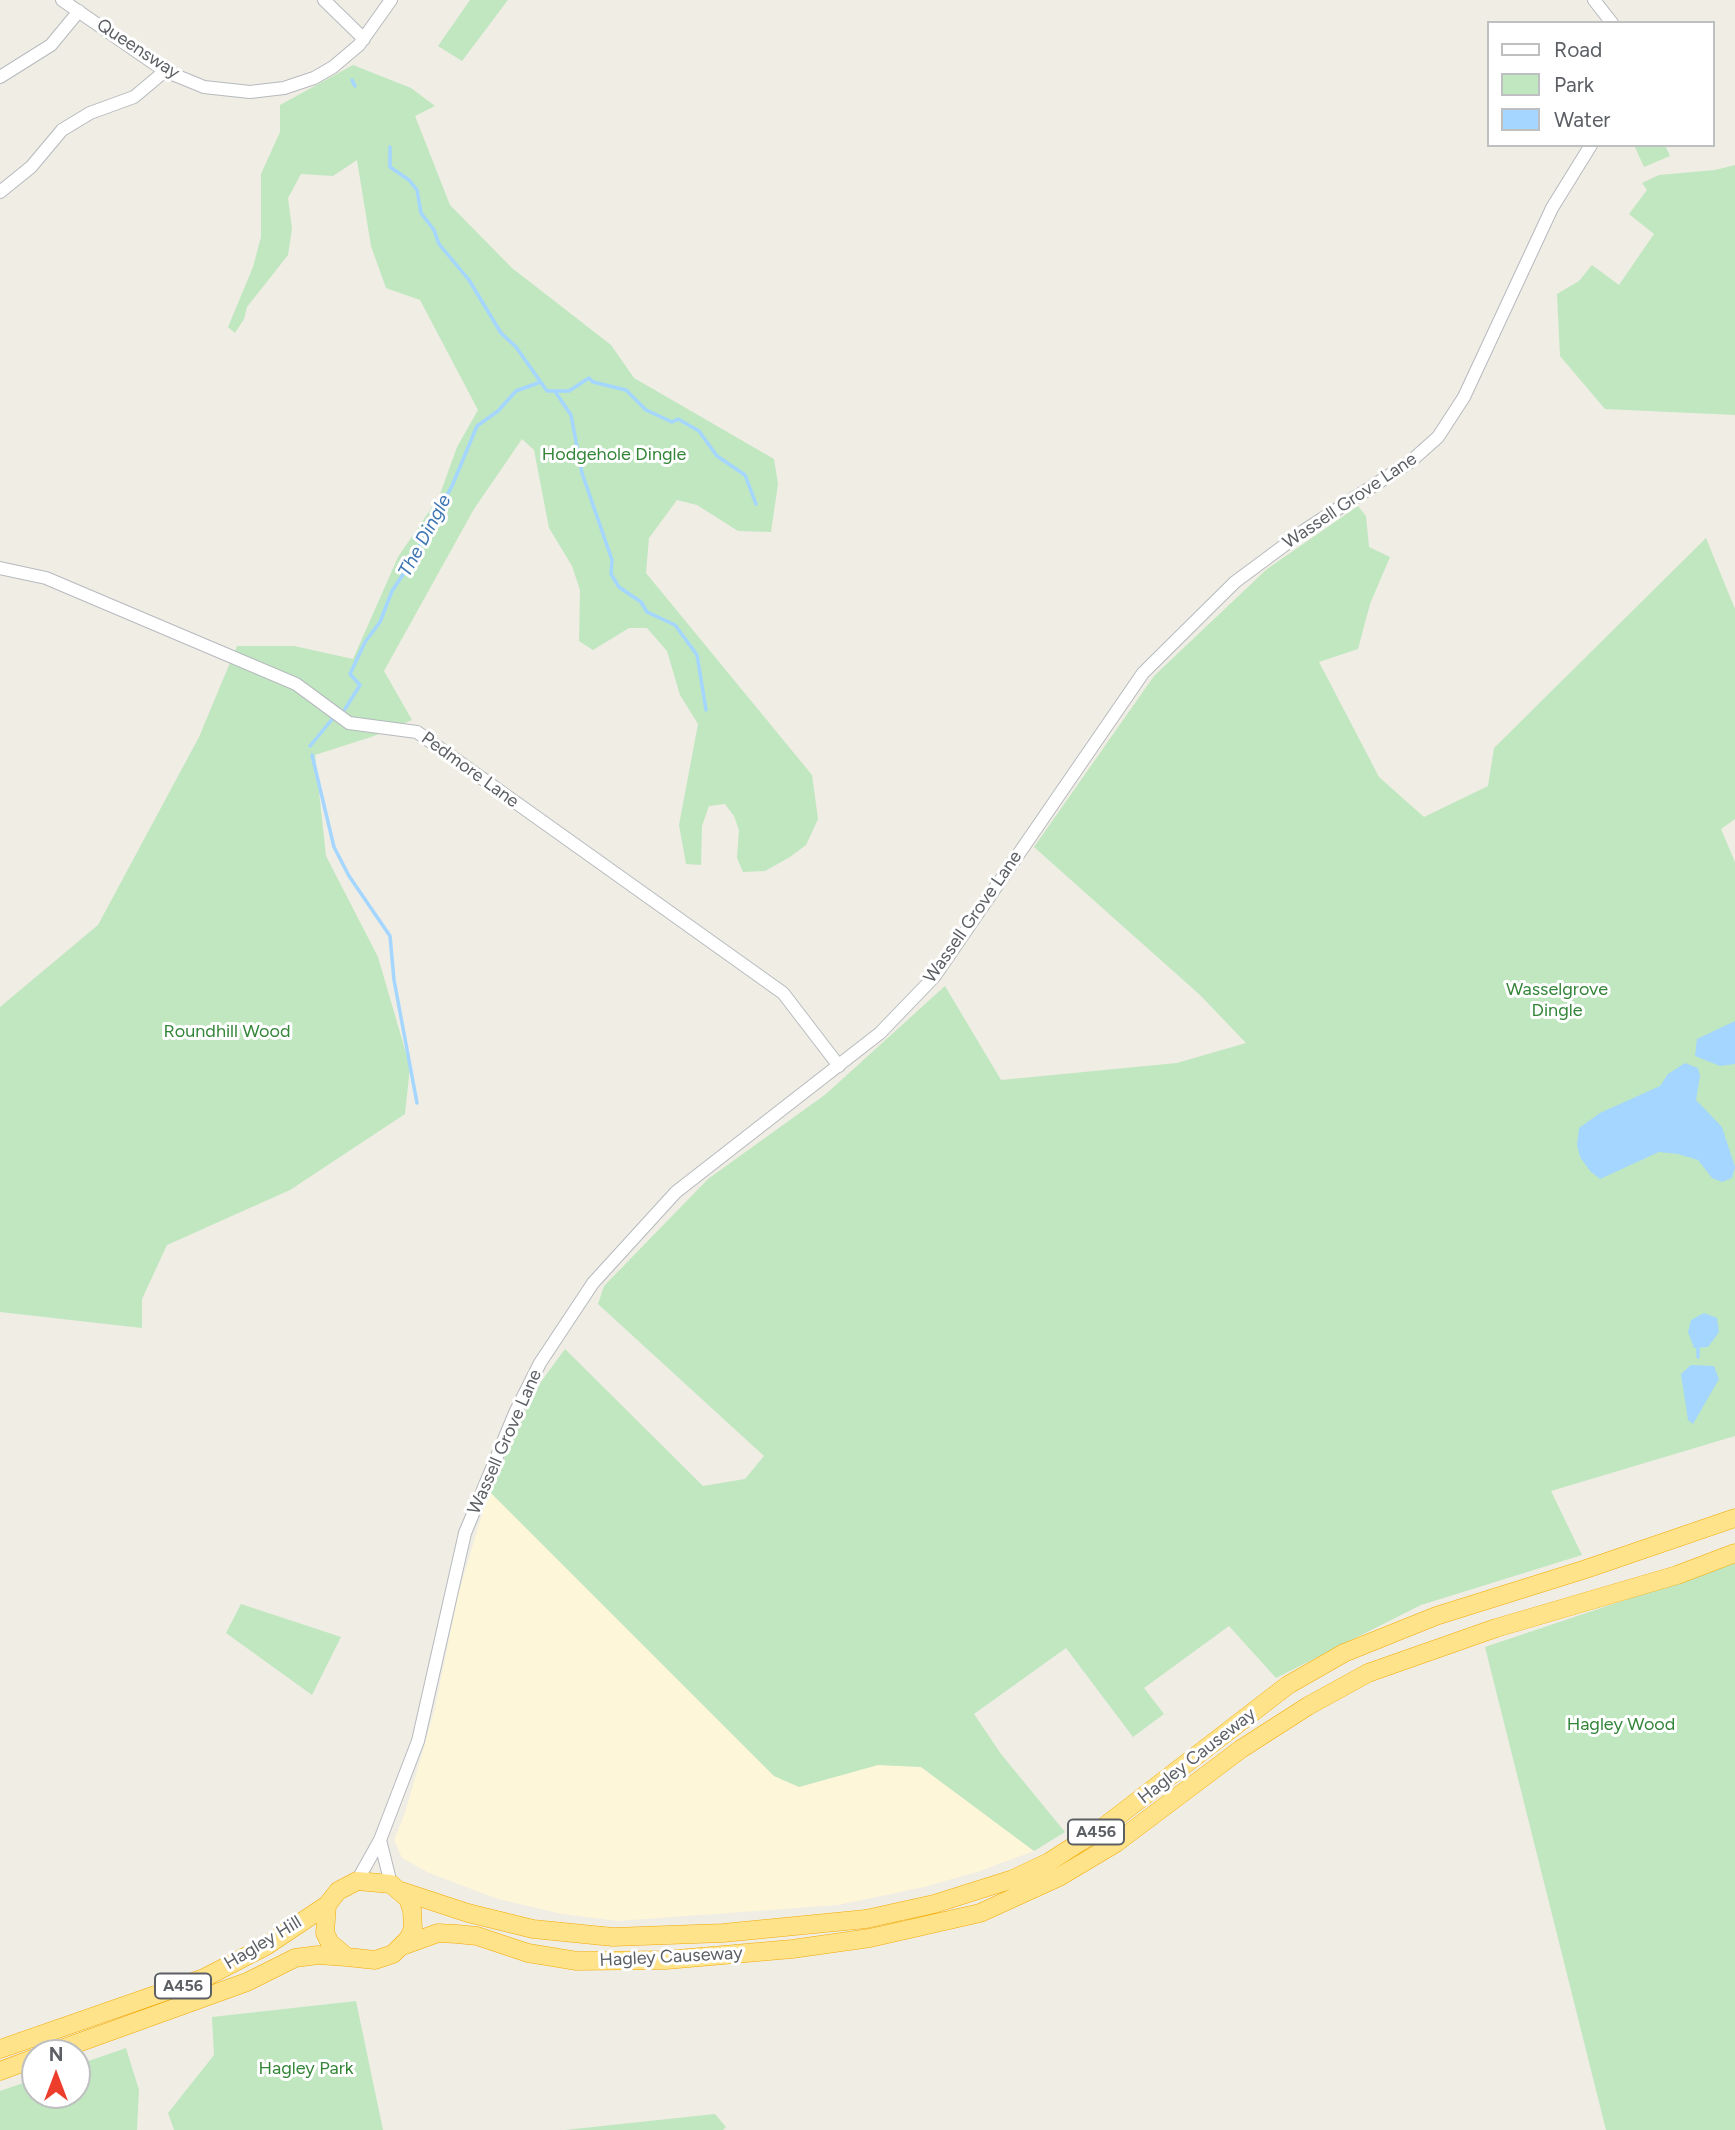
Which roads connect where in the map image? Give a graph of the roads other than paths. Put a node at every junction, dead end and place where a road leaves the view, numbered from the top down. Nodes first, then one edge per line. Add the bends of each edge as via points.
1 (62, 0) edge
2 (324, 0) edge
3 (391, 0) edge
4 (1594, 0) edge
5 (79, 11) junction
6 (1610, 21) edge
7 (364, 39) junction
8 (165, 71) junction
9 (0, 77) edge
10 (1590, 147) edge
11 (0, 192) edge
12 (0, 568) edge
13 (839, 1066) junction
14 (1735, 1518) edge
15 (1735, 1553) edge
16 (380, 1840) junction
17 (357, 1881) junction
18 (396, 1887) junction
19 (327, 1905) junction
20 (402, 1946) junction
21 (347, 1957) junction
22 (89, 2039) edge
23 (0, 2049) edge
24 (21, 2063) edge
25 (0, 2071) edge

1 - 5 street, Queensway
2 - 7 street
3 - 7 street, Queensway
4 - 6 street
5 - 8 street, Queensway
5 - 9 street via 51,45
7 - 8 street, Queensway via 333,67 284,88 229,92
8 - 11 street via 134,97 90,113 62,130 32,167
10 - 13 street, Wassell Grove Lane via 1552,208 1464,397 1438,437 1410,462 1235,582 1143,673 934,977 880,1033
12 - 13 street, Pedmore Lane via 46,578 296,684 349,723 417,732 783,993
13 - 16 street, Wassell Grove Lane via 676,1192 593,1283 540,1363 465,1533 418,1741
14 - 18 highway, Hagley Causeway / A456 via 1436,1616 1344,1653 1288,1685 1114,1819 1049,1861 1013,1879 945,1901 866,1919 723,1933 613,1937 533,1928 468,1913
15 - 20 highway, Hagley Causeway / A456 via 1368,1673 1241,1749 1116,1843 1059,1877 981,1913 870,1938 666,1959 577,1961 439,1933
16 - 17 street, Wassell Grove Lane
16 - 18 street
17 - 18 highway
17 - 19 highway via 338,1891
18 - 20 highway via 408,1899 413,1920 413,1929
19 - 21 highway via 325,1933
19 - 23 highway, Hagley Hill / A456 via 266,1946 204,1978
20 - 21 highway via 375,1960
21 - 22 highway, Hagley Hill / A456 via 295,1958 247,1982
24 - 25 highway

